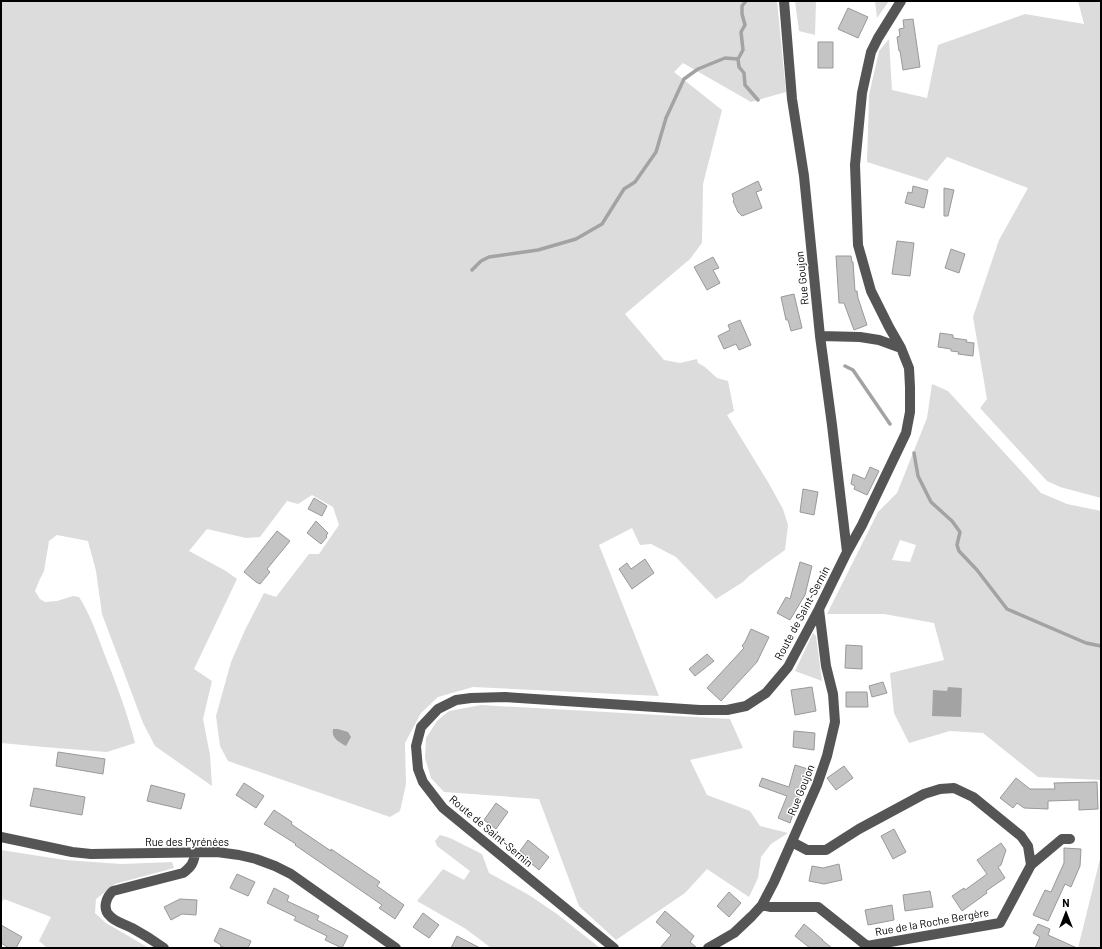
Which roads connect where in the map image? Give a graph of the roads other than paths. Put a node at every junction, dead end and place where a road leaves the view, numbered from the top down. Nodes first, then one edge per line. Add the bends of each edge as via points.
1 (784, 1) edge
2 (901, 1) edge
3 (820, 336) junction
4 (901, 348) junction
5 (847, 552) junction
6 (819, 609) junction
7 (1, 837) edge
8 (1070, 839) dead end
9 (792, 842) junction
10 (195, 853) junction
11 (1031, 865) junction
12 (762, 905) junction
13 (164, 948) edge
14 (396, 948) edge
15 (614, 948) edge
16 (708, 948) edge

1 - 3 street, Rue Goujon via 792,99 804,176
2 - 4 street, Route de Saint-Sernin via 871,52 862,93 856,165 858,245 871,291
3 - 4 street via 860,337 879,340
3 - 5 street, Rue Goujon
4 - 5 street, Route de Saint-Sernin via 909,368 910,412 906,434
5 - 6 street, Route de Saint-Sernin
6 - 9 street, Rue Goujon via 835,722 817,785
6 - 15 street, Route de Saint-Sernin via 788,667 766,693 746,706 727,710 700,710 505,697 471,698 456,700 438,709 421,727 416,746 418,769 423,782 443,808
7 - 10 street, Rue des Pyrénées via 91,854
8 - 11 street via 1062,839
9 - 11 street via 807,850 826,850 924,794 954,788 973,797 1022,836 1028,846
9 - 12 street, Rue Goujon
10 - 13 street via 193,863 183,873 113,891 107,900 106,911 109,916
10 - 14 street, Rue des Pyrénées via 239,855 276,866
11 - 12 street, Rue de la Roche Bergère via 1000,923 867,946 818,907
12 - 16 street, Rue Goujon via 734,933

